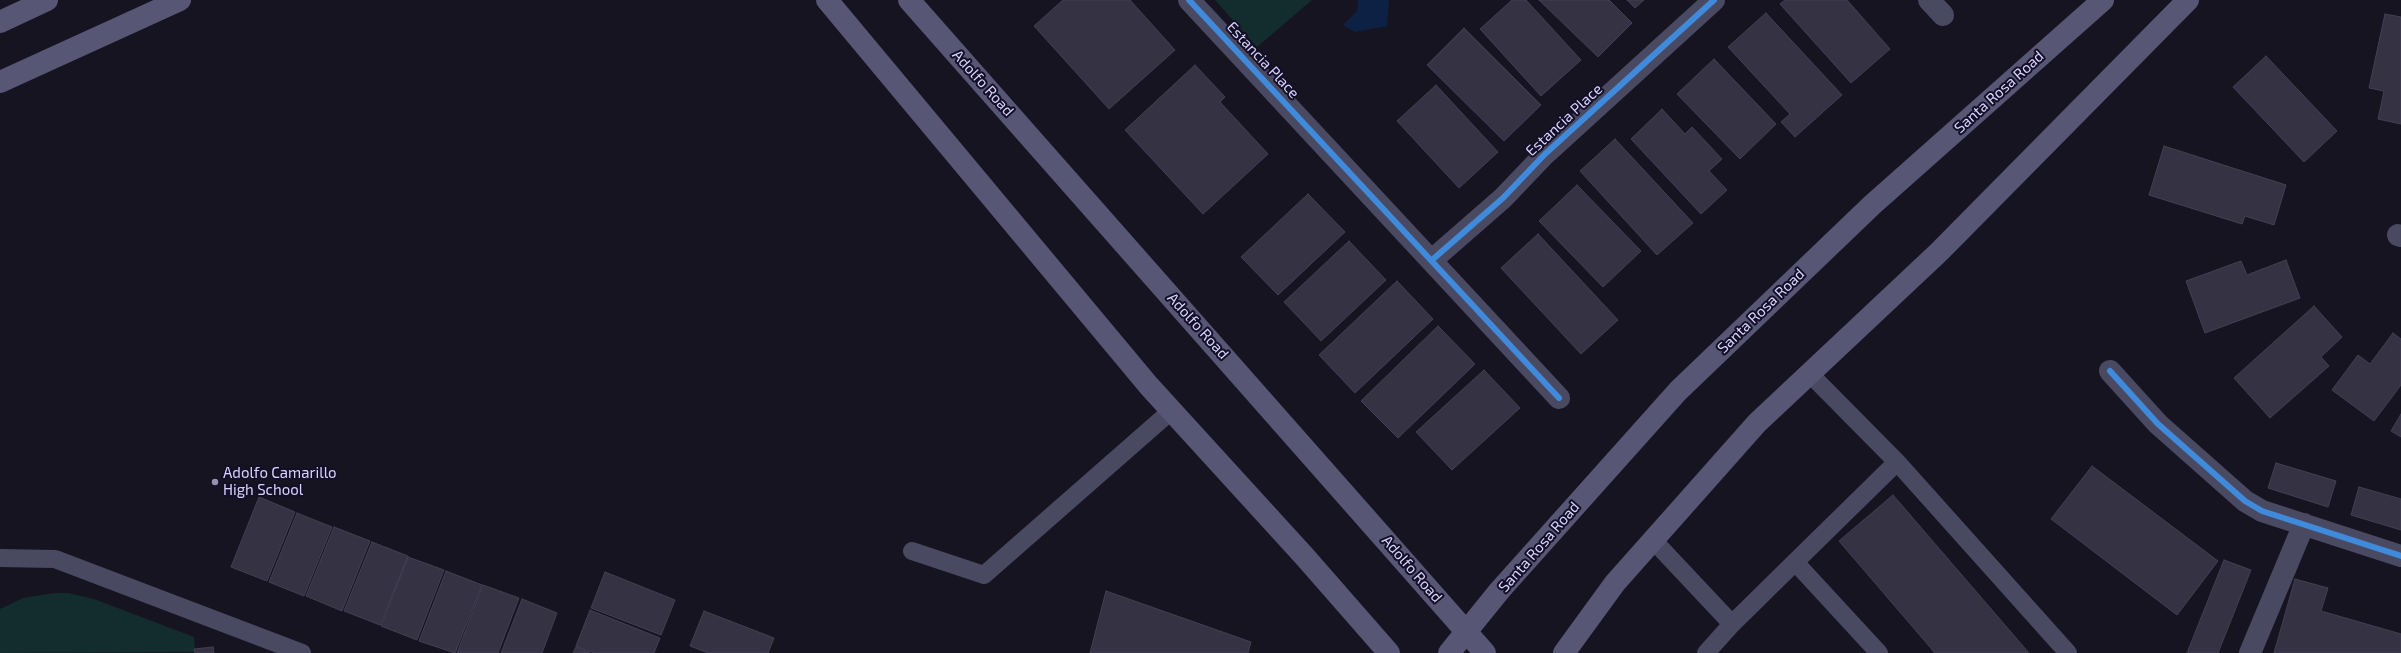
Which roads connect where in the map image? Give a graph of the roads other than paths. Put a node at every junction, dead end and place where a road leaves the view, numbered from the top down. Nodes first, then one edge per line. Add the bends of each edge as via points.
1 (47, 0) edge
2 (180, 0) edge
3 (827, 0) edge
4 (909, 0) edge
5 (1189, 0) edge
6 (1714, 0) edge
7 (2103, 0) edge
8 (2188, 0) edge
9 (0, 22) edge
10 (0, 82) edge
11 (1432, 260) junction
12 (2110, 371) dead end
13 (1809, 374) junction
14 (1559, 398) dead end
15 (1171, 411) junction
16 (1896, 462) junction
17 (2304, 524) junction
18 (1653, 540) junction
19 (912, 551) dead end
20 (2401, 556) edge
21 (0, 558) edge
22 (1796, 562) junction
23 (1732, 624) junction
24 (1466, 631) junction
25 (302, 653) edge
26 (1389, 653) edge
27 (1449, 653) edge
28 (1485, 653) edge
29 (1564, 653) edge
30 (1706, 653) edge
31 (1879, 653) edge
32 (2068, 653) edge
33 (2250, 653) edge

1 - 9 main road
2 - 10 main road
3 - 15 main road
4 - 24 main road, Adolfo Road
5 - 11 street, Estancia Place
6 - 11 street, Estancia Place
7 - 24 main road, Santa Rosa Road via 1872,205 1678,391
8 - 13 main road via 1939,252
11 - 14 street, Estancia Place
12 - 17 street via 2158,424 2245,501 2262,511
13 - 16 lane
13 - 18 main road via 1757,422
15 - 19 lane via 984,575
15 - 26 main road
16 - 22 lane
16 - 32 lane
17 - 20 street
17 - 33 street
18 - 23 lane
18 - 29 main road via 1615,583
21 - 25 lane via 55,559
22 - 23 lane
22 - 31 lane
23 - 30 lane
24 - 27 main road, Santa Rosa Road
24 - 28 main road, Adolfo Road

